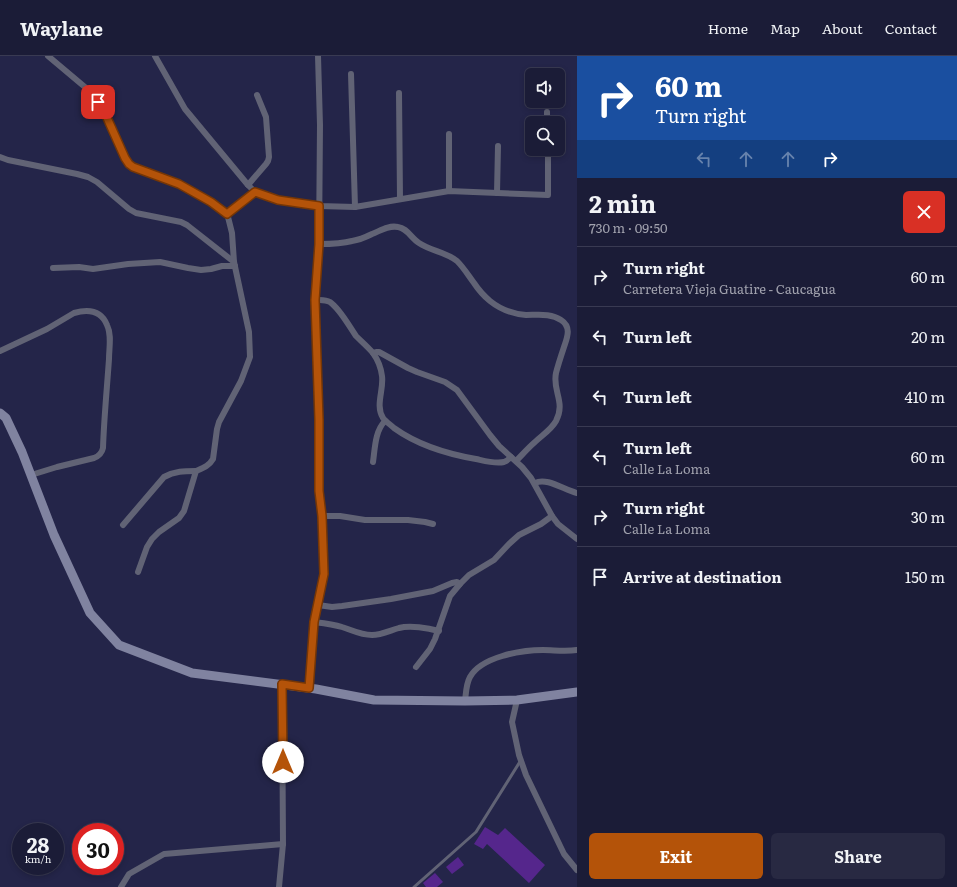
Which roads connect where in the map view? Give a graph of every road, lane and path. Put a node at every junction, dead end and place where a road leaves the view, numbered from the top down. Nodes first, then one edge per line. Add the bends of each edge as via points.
1 (48, 56) edge
2 (155, 56) edge
3 (318, 56) edge
4 (351, 74) dead end
5 (399, 92) dead end
6 (257, 95) dead end
7 (547, 112) dead end
8 (547, 116) edge
9 (449, 134) dead end
10 (498, 146) dead end
11 (548, 156) edge
12 (0, 157) edge
13 (248, 185) junction
14 (449, 191) junction
15 (255, 192) junction
16 (497, 193) junction
17 (400, 199) junction
18 (319, 206) junction
19 (355, 207) junction
20 (227, 214) junction
21 (319, 244) junction
22 (234, 264) junction
23 (53, 268) dead end
24 (315, 300) junction
25 (0, 351) edge
26 (373, 353) junction
27 (0, 413) edge
28 (385, 421) junction
29 (514, 459) junction
30 (373, 462) dead end
31 (196, 471) junction
32 (31, 475) junction
33 (534, 483) junction
34 (577, 493) edge
35 (322, 516) junction
36 (552, 516) junction
37 (433, 524) dead end
38 (123, 525) dead end
39 (577, 539) edge
40 (138, 572) dead end
41 (460, 584) junction
42 (318, 605) junction
43 (314, 622) junction
44 (439, 631) junction
45 (577, 650) edge
46 (416, 667) dead end
47 (282, 684) junction
48 (309, 688) junction
49 (577, 692) edge
50 (517, 700) junction
51 (465, 701) junction
52 (521, 760) junction
53 (283, 844) junction
54 (577, 870) edge
55 (121, 887) edge
56 (279, 887) edge
57 (414, 887) edge

1 - 20 street via 92,93 104,111 129,164 179,184
2 - 13 street via 185,109
3 - 18 street
4 - 19 street
5 - 17 street
6 - 13 street via 266,117 268,161
7 - 8 street
9 - 14 street
10 - 16 street
11 - 16 street via 548,195
12 - 22 street via 88,177 136,213 187,225
13 - 15 street
14 - 16 street
14 - 17 street
15 - 18 street via 278,200
15 - 20 street
17 - 19 street
18 - 19 street
18 - 21 street
20 - 22 street via 232,233
21 - 24 street
21 - 29 street via 342,244 388,227 401,227 421,244 446,254 458,263 497,306 517,314 545,314 566,324 568,338 555,380 560,404 559,414 550,430
22 - 23 street via 201,270 160,262 93,269
22 - 31 street via 249,332 250,357 241,381 219,422 213,459 207,466
24 - 26 street via 325,300 335,306
24 - 35 street via 319,491
25 - 32 street via 80,311 89,310 97,313 104,319 109,330 102,453 94,458
26 - 28 street via 382,376 380,412
26 - 29 street via 379,352 408,368 453,387 461,394 499,446
27 - 32 main road via 6,418
28 - 29 street via 412,439 444,452 497,462
28 - 30 street via 379,430
29 - 33 street
31 - 38 street via 177,471 164,476
31 - 40 street via 184,511 152,539 146,547
32 - 47 main road via 54,536 90,613 119,644 192,673
33 - 34 street via 547,482
33 - 36 street
35 - 37 street via 408,520
35 - 42 street via 324,574
36 - 39 street
36 - 41 street via 519,535 494,560
41 - 42 street via 452,583 433,591 377,601 332,607
41 - 44 street via 450,596
42 - 43 street
43 - 44 street via 333,624 365,635 382,634 406,627
43 - 48 street
44 - 46 street via 430,649
45 - 51 street via 528,651 482,664 469,678
47 - 48 main road
47 - 53 street
48 - 51 main road via 374,700
49 - 50 main road
50 - 51 main road
50 - 52 street via 512,722
52 - 54 street via 564,854
52 - 57 lane via 476,832
53 - 55 street via 164,854 130,874
53 - 56 street

